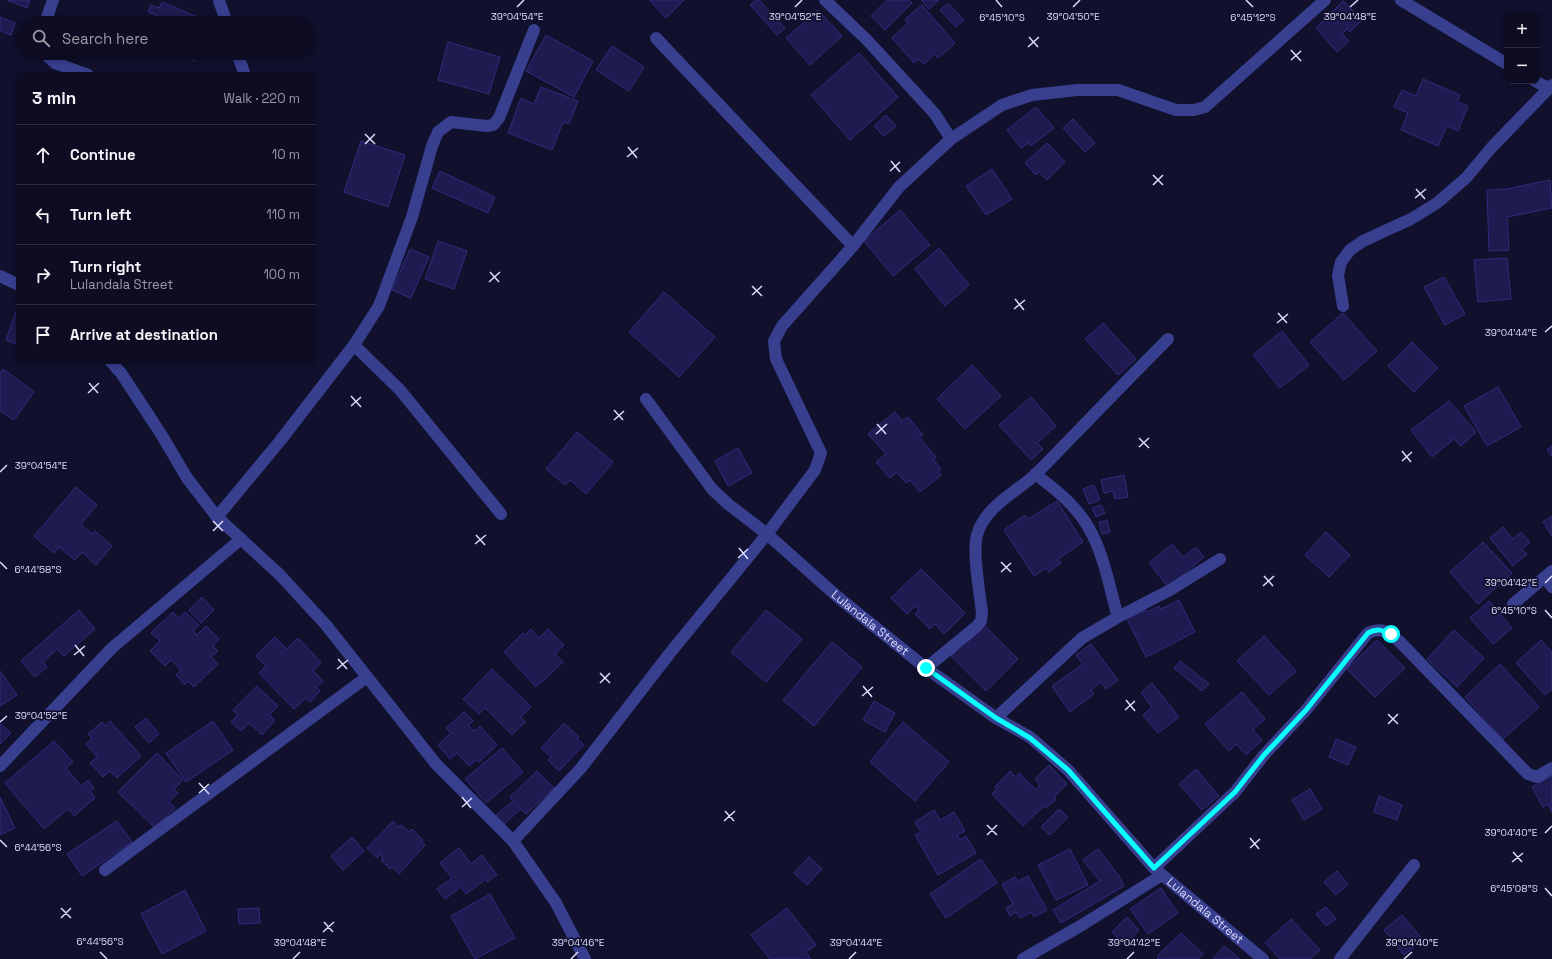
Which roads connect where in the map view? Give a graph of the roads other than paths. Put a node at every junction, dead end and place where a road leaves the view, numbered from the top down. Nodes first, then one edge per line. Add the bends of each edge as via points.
1 (53, 0) edge
2 (825, 0) edge
3 (1325, 0) edge
4 (1401, 0) edge
5 (220, 1) edge
6 (47, 16) edge
7 (225, 16) edge
8 (534, 30) dead end
9 (656, 38) dead end
10 (52, 60) edge
11 (240, 60) edge
12 (1504, 62) edge
13 (80, 72) edge
14 (244, 72) edge
15 (1540, 82) edge
16 (1550, 86) edge
17 (951, 139) junction
18 (853, 246) junction
19 (0, 276) edge
20 (16, 284) edge
21 (1343, 306) dead end
22 (1168, 339) dead end
23 (354, 345) junction
24 (113, 364) edge
25 (646, 399) dead end
26 (1035, 474) junction
27 (501, 514) dead end
28 (217, 517) junction
29 (767, 534) junction
30 (241, 539) junction
31 (1220, 559) dead end
32 (1548, 574) edge
33 (1552, 587) edge
34 (1513, 604) dead end
35 (1118, 617) junction
36 (926, 668) junction
37 (367, 677) junction
38 (996, 718) junction
39 (0, 766) edge
40 (1552, 768) edge
41 (513, 841) junction
42 (1414, 865) dead end
43 (105, 870) dead end
44 (1158, 872) junction
45 (585, 959) edge
46 (1023, 959) edge
47 (1263, 959) edge
48 (1340, 959) edge

1 - 6 street
2 - 17 street via 867,40 935,114
3 - 17 street via 1204,107 1176,110 1118,90 1077,90 1032,95 1002,105
4 - 12 street
5 - 7 street
8 - 23 street via 499,118 493,125 451,122 438,132 412,217 379,306
9 - 18 street
10 - 13 street
11 - 14 street
15 - 16 street
16 - 21 street via 1466,178 1437,203 1350,250 1341,262 1338,275
17 - 18 street via 899,187
18 - 29 street via 782,326 774,341 776,359 820,453 815,470
19 - 20 street
22 - 26 street
23 - 27 street via 400,390
23 - 28 street
24 - 28 street via 161,434 187,478
25 - 29 street, Lulandala Street via 712,489
26 - 35 street via 1057,490 1075,508 1092,534
26 - 36 street via 984,520 976,535 981,621
28 - 30 street
29 - 36 street, Lulandala Street via 839,598
29 - 41 street via 581,768
30 - 37 street via 280,575 326,625
30 - 39 street via 112,648
31 - 35 street via 1170,590
32 - 33 street
32 - 34 street
35 - 38 street via 1082,638
36 - 38 street, Lulandala Street
37 - 41 street via 436,764
37 - 43 street
38 - 44 street, Lulandala Street via 1030,738 1068,770
40 - 44 street via 1537,777 1528,774 1400,641 1382,630 1374,630 1363,639 1235,792
41 - 45 street via 556,904
42 - 48 street
44 - 46 street via 1082,925
44 - 47 street, Lulandala Street

